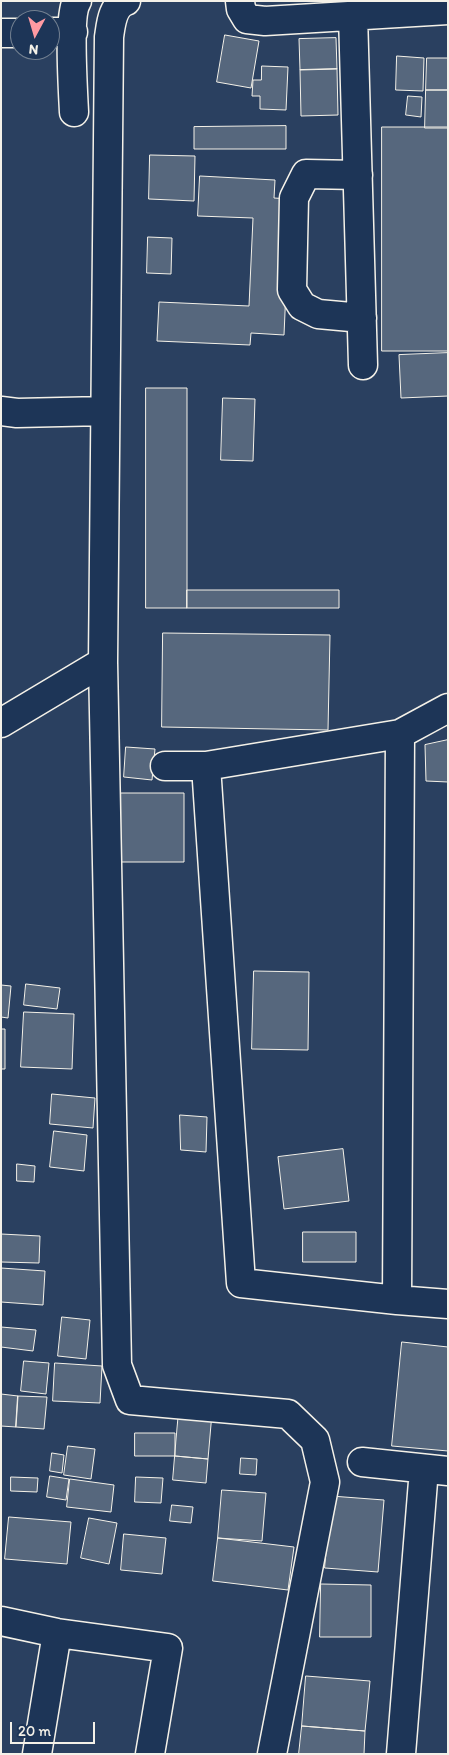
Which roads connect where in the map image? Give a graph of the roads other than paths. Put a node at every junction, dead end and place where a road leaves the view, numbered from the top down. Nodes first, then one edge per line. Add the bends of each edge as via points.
1 (77, 1) edge
2 (126, 1) edge
3 (240, 1) edge
4 (448, 10) edge
5 (353, 16) junction
6 (61, 32) edge
7 (74, 112) dead end
8 (358, 175) junction
9 (362, 318) junction
10 (363, 366) dead end
11 (1, 411) edge
12 (105, 411) junction
13 (102, 662) junction
14 (448, 708) edge
15 (1, 723) edge
16 (400, 734) junction
17 (165, 766) dead end
18 (206, 766) junction
19 (397, 1300) junction
20 (448, 1304) edge
21 (362, 1462) dead end
22 (436, 1470) edge
23 (1, 1621) edge
24 (57, 1633) junction
25 (37, 1754) edge
26 (150, 1754) edge
27 (272, 1754) edge
28 (401, 1754) edge

1 - 6 street
2 - 12 street via 120,3 111,19 109,36
3 - 5 street via 247,19 265,21
4 - 5 street
5 - 8 street
6 - 7 street
8 - 9 street
8 - 9 street via 306,174 294,198 292,290 302,306 318,314
9 - 10 street
11 - 12 street
12 - 13 street
13 - 15 street
13 - 27 street via 117,1365 130,1400 288,1414 315,1440 325,1482
14 - 16 street
16 - 18 street
16 - 19 street
17 - 18 street
18 - 19 street via 241,1283
19 - 20 street
21 - 22 street
22 - 28 street
23 - 24 street
24 - 25 street
24 - 26 street via 168,1648

